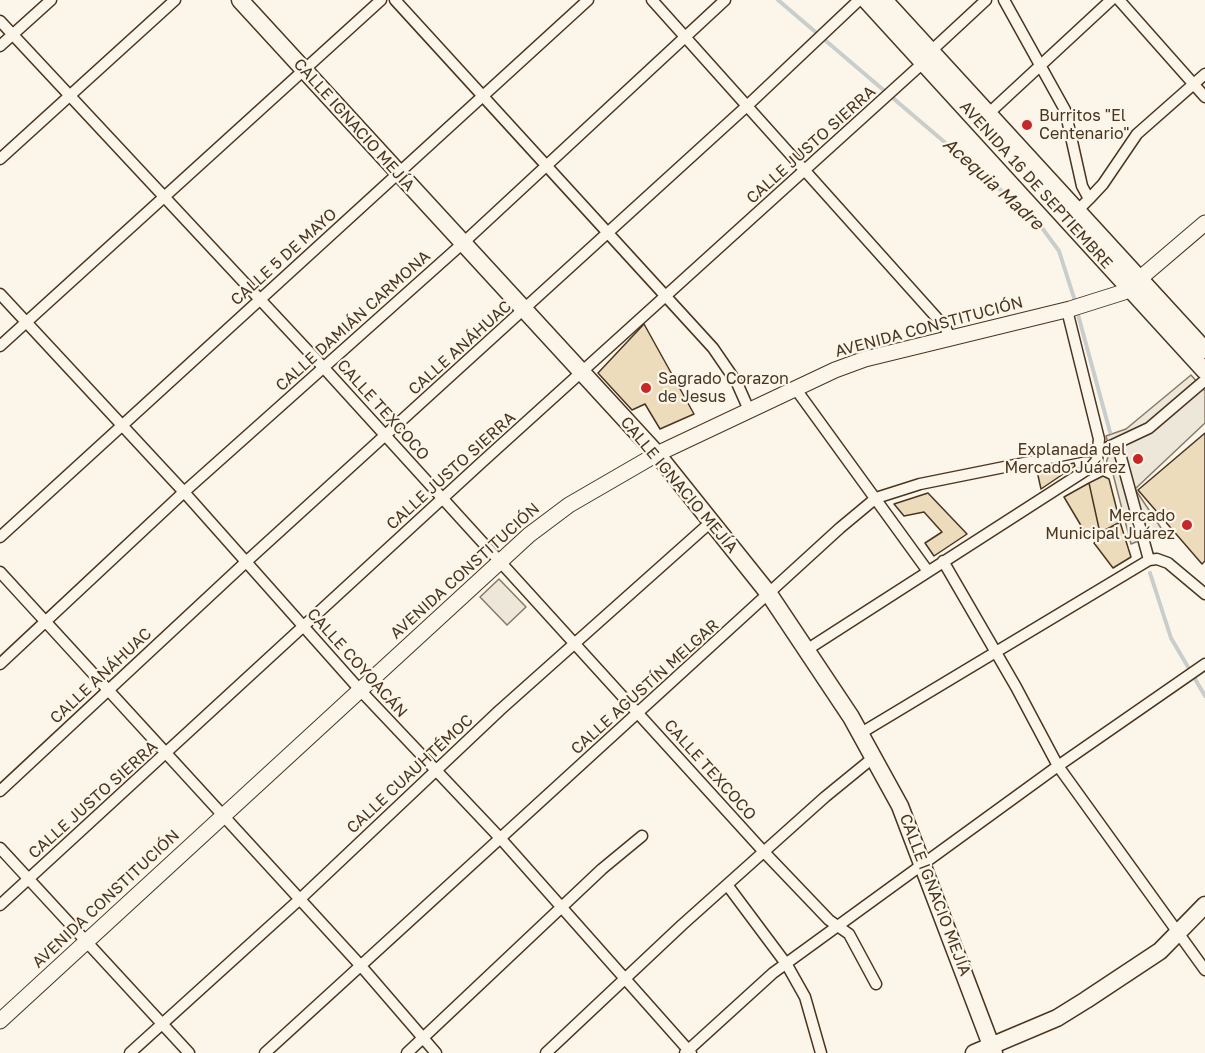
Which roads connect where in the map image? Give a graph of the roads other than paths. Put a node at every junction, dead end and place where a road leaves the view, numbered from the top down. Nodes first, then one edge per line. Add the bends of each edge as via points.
1 (51, 0) edge
2 (175, 0) edge
3 (240, 0) edge
4 (381, 0) edge
5 (395, 0) edge
6 (588, 0) edge
7 (652, 0) edge
8 (725, 0) edge
9 (859, 0) edge
10 (866, 0) edge
11 (884, 0) edge
12 (986, 0) edge
13 (1004, 0) edge
14 (1111, 0) edge
15 (1119, 0) edge
16 (0, 21) edge
17 (13, 35) junction
18 (686, 37) junction
19 (0, 46) edge
20 (927, 56) junction
21 (1041, 66) junction
22 (305, 71) junction
23 (1205, 74) edge
24 (1193, 84) junction
25 (70, 96) junction
26 (483, 96) junction
27 (1205, 97) edge
28 (748, 105) junction
29 (988, 114) junction
30 (0, 159) edge
31 (547, 166) junction
32 (804, 170) junction
33 (398, 174) junction
34 (165, 198) junction
35 (1083, 205) junction
36 (1205, 223) edge
37 (607, 232) junction
38 (462, 244) junction
39 (1135, 284) junction
40 (0, 294) edge
41 (666, 296) junction
42 (259, 300) junction
43 (1069, 310) junction
44 (523, 311) junction
45 (25, 322) junction
46 (951, 339) junction
47 (0, 346) edge
48 (1205, 350) edge
49 (324, 368) junction
50 (581, 374) junction
51 (1204, 376) edge
52 (795, 388) junction
53 (749, 410) junction
54 (122, 426) junction
55 (386, 435) junction
56 (1117, 444) junction
57 (1100, 451) junction
58 (657, 454) junction
59 (184, 492) junction
60 (443, 498) junction
61 (876, 498) junction
62 (712, 520) junction
63 (0, 537) edge
64 (1153, 560) junction
65 (247, 561) junction
66 (500, 561) junction
67 (943, 561) junction
68 (927, 570) junction
69 (0, 572) edge
70 (769, 594) junction
71 (1205, 594) edge
72 (46, 622) junction
73 (303, 626) junction
74 (576, 645) junction
75 (808, 649) junction
76 (995, 652) junction
77 (0, 664) edge
78 (1205, 664) edge
79 (109, 689) junction
80 (360, 690) junction
81 (639, 714) junction
82 (861, 733) junction
83 (167, 754) junction
84 (874, 757) junction
85 (1058, 766) junction
86 (435, 769) junction
87 (0, 791) edge
88 (223, 816) junction
89 (642, 836) dead end
90 (501, 839) junction
91 (0, 848) edge
92 (764, 852) junction
93 (924, 863) junction
94 (28, 879) junction
95 (728, 886) junction
96 (300, 899) junction
97 (0, 905) edge
98 (1205, 905) edge
99 (562, 909) junction
100 (839, 927) junction
101 (1178, 934) junction
102 (86, 942) junction
103 (787, 965) junction
104 (361, 966) junction
105 (1205, 970) edge
106 (625, 980) junction
107 (876, 984) dead end
108 (0, 1021) edge
109 (162, 1024) junction
110 (423, 1039) junction
111 (993, 1048) edge
112 (688, 1052) edge
113 (130, 1053) edge
114 (189, 1053) edge
115 (265, 1053) edge
116 (407, 1053) edge
117 (436, 1053) edge
118 (546, 1053) edge
119 (821, 1053) edge
120 (975, 1053) edge

1 - 17 street
2 - 25 street
3 - 22 main road, CALLE IGNACIO MEJÍA
4 - 22 street
5 - 26 street
6 - 26 street, CALLE 5 DE MAYO
7 - 18 street
8 - 18 street, CALLE DAMIÁN CARMONA
9 - 28 street, CALLE ANÁHUAC
10 - 20 main road, AVENIDA 16 DE SEPTIEMBRE
11 - 20 main road, AVENIDA 16 DE SEPTIEMBRE
12 - 20 street, CALLE JUSTO SIERRA
13 - 21 street
14 - 21 street
15 - 24 street
16 - 17 street, CALLE TEXCOCO
17 - 19 street
17 - 25 street, CALLE TEXCOCO
18 - 28 street
18 - 31 street, CALLE DAMIÁN CARMONA
20 - 29 main road, AVENIDA 16 DE SEPTIEMBRE
20 - 32 street, CALLE JUSTO SIERRA
20 - 39 main road, AVENIDA 16 DE SEPTIEMBRE
21 - 29 street
21 - 35 street via 1065,110
22 - 33 main road, CALLE IGNACIO MEJÍA
22 - 34 street
23 - 24 street
24 - 27 street
24 - 35 street via 1137,134 1103,184
25 - 30 street
25 - 34 street, CALLE TEXCOCO
26 - 31 street
26 - 33 street, CALLE 5 DE MAYO
28 - 32 street
28 - 37 street, CALLE ANÁHUAC
29 - 35 main road, AVENIDA 16 DE SEPTIEMBRE
31 - 37 street
31 - 38 street, CALLE DAMIÁN CARMONA
32 - 41 street, CALLE JUSTO SIERRA
32 - 46 street via 945,327
33 - 38 main road, CALLE IGNACIO MEJÍA
33 - 42 street, CALLE 5 DE MAYO
34 - 42 street, CALLE TEXCOCO
34 - 45 street
35 - 39 main road, AVENIDA 16 DE SEPTIEMBRE
36 - 39 street, AVENIDA CONSTITUCIÓN
37 - 41 street
37 - 44 street, CALLE ANÁHUAC
38 - 44 main road, CALLE IGNACIO MEJÍA
38 - 49 street, CALLE DAMIÁN CARMONA
39 - 43 street, AVENIDA CONSTITUCIÓN
39 - 48 main road, AVENIDA 16 DE SEPTIEMBRE
39 - 51 main road, AVENIDA 16 DE SEPTIEMBRE
40 - 45 street, CALLE COYOACÁN
41 - 50 street, CALLE JUSTO SIERRA
41 - 53 street via 727,366
42 - 49 street, CALLE TEXCOCO
42 - 54 street, CALLE 5 DE MAYO
43 - 46 street, AVENIDA CONSTITUCIÓN
43 - 57 street
44 - 50 main road, CALLE IGNACIO MEJÍA
44 - 55 street, CALLE ANÁHUAC
45 - 47 street
45 - 54 street, CALLE COYOACÁN
46 - 52 street, AVENIDA CONSTITUCIÓN via 865,359
49 - 55 street, CALLE TEXCOCO
49 - 59 street, CALLE DAMIÁN CARMONA
50 - 58 main road, CALLE IGNACIO MEJÍA
50 - 60 street, CALLE JUSTO SIERRA
51 - 56 street via 1149,428
52 - 53 street, AVENIDA CONSTITUCIÓN
52 - 61 street
53 - 58 street, AVENIDA CONSTITUCIÓN
54 - 59 street, CALLE COYOACÁN
54 - 63 street, CALLE 5 DE MAYO
55 - 60 street, CALLE TEXCOCO
55 - 65 street, CALLE ANÁHUAC
56 - 57 street
56 - 64 street
57 - 61 street, CALLE AGUSTÍN MELGAR via 920,484
57 - 67 street via 1090,467
58 - 62 main road, CALLE IGNACIO MEJÍA
58 - 66 street, AVENIDA CONSTITUCIÓN via 569,505
59 - 65 street, CALLE COYOACÁN
59 - 72 street, CALLE DAMIÁN CARMONA
60 - 66 street, CALLE TEXCOCO
60 - 73 street, CALLE JUSTO SIERRA
61 - 68 street
61 - 70 street, CALLE AGUSTÍN MELGAR
62 - 70 main road, CALLE IGNACIO MEJÍA
62 - 74 street, CALLE CUAUHTÉMOC
64 - 71 street via 1181,571
64 - 76 street
65 - 73 street, CALLE COYOACÁN
65 - 79 street, CALLE ANÁHUAC
66 - 74 street, CALLE TEXCOCO
66 - 80 street, AVENIDA CONSTITUCIÓN
67 - 68 street
67 - 76 street
68 - 75 street
69 - 72 street
70 - 75 main road, CALLE IGNACIO MEJÍA
70 - 81 street, CALLE AGUSTÍN MELGAR
72 - 77 street, CALLE DAMIÁN CARMONA
72 - 79 street
73 - 80 street, CALLE COYOACÁN
73 - 83 street, CALLE JUSTO SIERRA
74 - 81 street, CALLE TEXCOCO
74 - 86 street, CALLE CUAUHTÉMOC
75 - 82 main road, CALLE IGNACIO MEJÍA
76 - 82 street
76 - 85 street
78 - 85 street
79 - 83 street
79 - 87 street, CALLE ANÁHUAC
80 - 86 street, CALLE COYOACÁN
80 - 88 street, AVENIDA CONSTITUCIÓN
81 - 90 street, CALLE AGUSTÍN MELGAR
81 - 92 street, CALLE TEXCOCO
82 - 84 main road, CALLE IGNACIO MEJÍA
83 - 88 street
83 - 94 street, CALLE JUSTO SIERRA
84 - 92 street
84 - 93 main road, CALLE IGNACIO MEJÍA
85 - 93 street
85 - 101 street
86 - 90 street, CALLE COYOACÁN
86 - 96 street, CALLE CUAUHTÉMOC
88 - 96 street
88 - 102 street, AVENIDA CONSTITUCIÓN
89 - 99 street
90 - 99 street, CALLE COYOACÁN
90 - 104 street, CALLE AGUSTÍN MELGAR
91 - 94 street
92 - 95 street
92 - 100 street, CALLE TEXCOCO
93 - 100 street
93 - 111 main road, CALLE IGNACIO MEJÍA
94 - 97 street, CALLE JUSTO SIERRA
94 - 102 street
95 - 103 street
95 - 106 street
96 - 104 street
96 - 109 street, CALLE CUAUHTÉMOC
98 - 101 main road
99 - 106 street, CALLE COYOACÁN
99 - 110 street
100 - 103 street
100 - 107 street, CALLE TEXCOCO via 849,934
101 - 105 street
101 - 111 main road via 1160,951 1057,1018
102 - 108 street, AVENIDA CONSTITUCIÓN
102 - 109 street
103 - 112 street via 773,973
103 - 119 street via 805,997
104 - 110 street
104 - 115 street, CALLE AGUSTÍN MELGAR
106 - 112 street, CALLE COYOACÁN
106 - 118 street
109 - 113 street, CALLE CUAUHTÉMOC
109 - 114 street
110 - 116 street
110 - 117 street
111 - 120 main road

